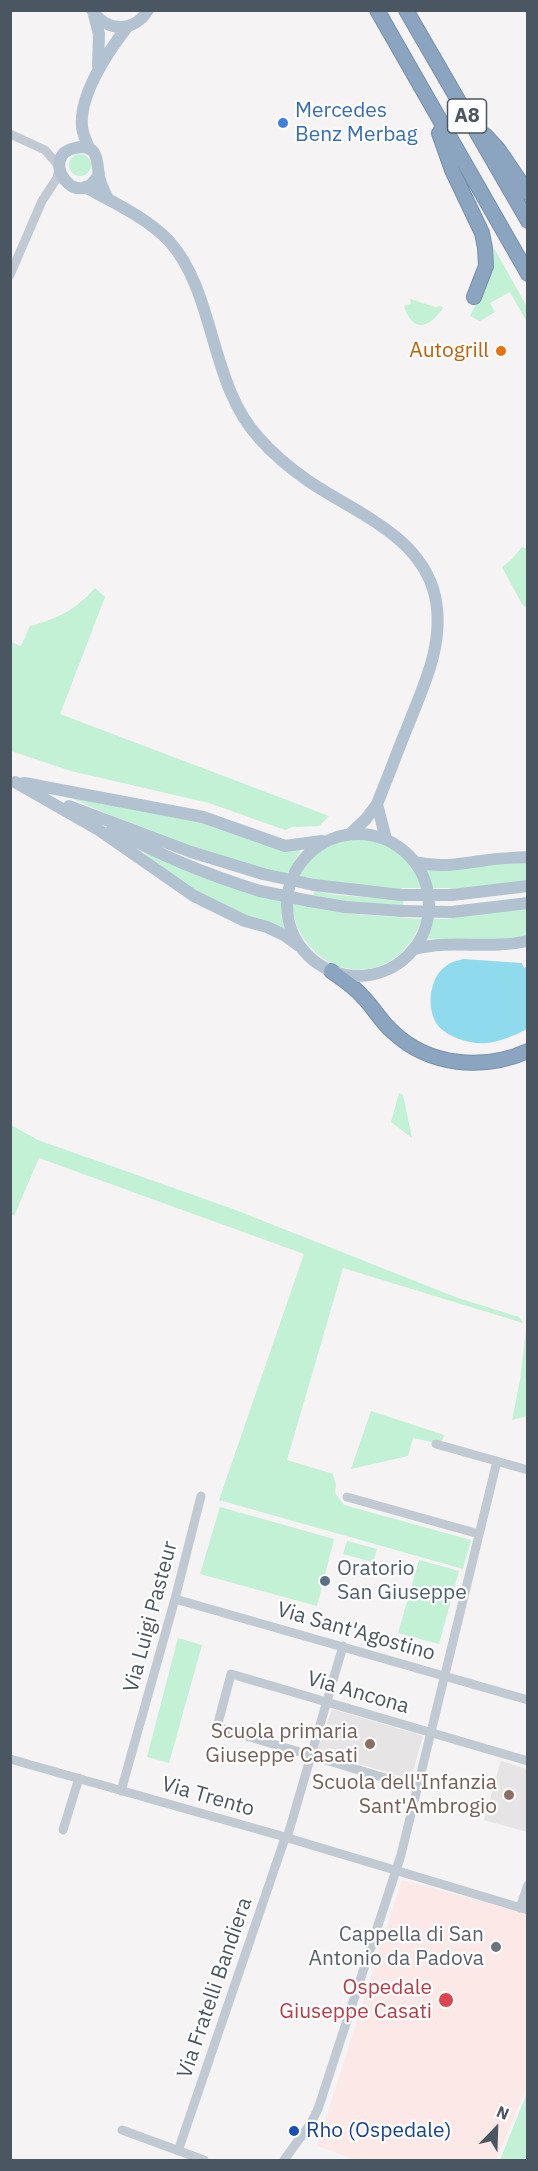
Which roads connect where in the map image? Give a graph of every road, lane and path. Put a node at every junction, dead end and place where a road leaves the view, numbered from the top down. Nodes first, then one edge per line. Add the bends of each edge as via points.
1 (159, 10) edge
2 (377, 10) edge
3 (406, 10) edge
4 (93, 11) edge
5 (146, 13) edge
6 (127, 27) junction
7 (98, 70) junction
8 (431, 108) junction
9 (467, 116) junction
10 (82, 129) junction
11 (10, 134) edge
12 (89, 149) junction
13 (45, 150) junction
14 (68, 150) junction
15 (59, 167) junction
16 (99, 174) junction
17 (71, 186) junction
18 (85, 187) junction
19 (47, 192) junction
20 (528, 194) edge
21 (109, 200) junction
22 (528, 221) edge
23 (528, 274) edge
24 (10, 275) edge
25 (474, 297) dead end
26 (13, 781) edge
27 (377, 804) junction
28 (74, 808) junction
29 (350, 834) junction
30 (332, 839) junction
31 (387, 839) junction
32 (528, 857) edge
33 (416, 862) junction
34 (528, 886) edge
35 (528, 903) edge
36 (528, 941) edge
37 (301, 948) junction
38 (415, 949) junction
39 (331, 971) junction
40 (528, 1051) edge
41 (436, 1444) dead end
42 (497, 1461) junction
43 (528, 1470) edge
44 (201, 1497) dead end
45 (347, 1497) dead end
46 (479, 1534) junction
47 (175, 1599) junction
48 (343, 1646) junction
49 (443, 1675) junction
50 (527, 1699) edge
51 (327, 1703) junction
52 (430, 1732) junction
53 (310, 1755) junction
54 (10, 1759) edge
55 (528, 1761) edge
56 (79, 1778) junction
57 (418, 1788) junction
58 (121, 1791) junction
59 (63, 1830) dead end
60 (286, 1838) junction
61 (396, 1871) junction
62 (528, 1885) edge
63 (524, 1909) edge
64 (122, 2130) dead end
65 (178, 2151) junction
66 (204, 2160) edge
67 (284, 2160) edge

1 - 5 main road
2 - 8 highway, A8
3 - 9 highway, A8
4 - 6 main road via 108,25
4 - 7 main road via 99,34
5 - 6 main road
6 - 7 main road
7 - 10 main road via 84,108
8 - 23 highway, A8
8 - 25 highway via 452,170 482,233 486,266
9 - 20 highway via 498,149
9 - 22 highway, A8
10 - 12 main road
10 - 14 main road
11 - 13 street
12 - 14 main road
12 - 16 main road via 99,160
13 - 14 street
13 - 15 street
14 - 15 main road
15 - 17 main road
15 - 19 street
16 - 18 main road
16 - 21 main road
17 - 18 main road
17 - 19 street
18 - 21 main road
19 - 24 street
21 - 27 main road via 153,228 178,253 198,296 230,390 258,437 308,480 386,529 412,552 428,576 437,616 435,650
26 - 28 main road
26 - 30 main road via 203,817 285,846
26 - 37 main road via 99,830 195,896 284,935
27 - 29 main road
27 - 31 main road
28 - 34 main road, bridge via 191,852 314,885 401,895 452,895
28 - 35 main road, bridge via 146,848 260,891 345,907 402,911 452,912
29 - 30 main road
29 - 31 main road
30 - 37 main road via 315,848 292,877 287,914
31 - 33 main road
32 - 33 main road via 447,867
33 - 38 main road via 425,879 429,915
36 - 38 main road via 510,945 435,944
37 - 39 main road
38 - 39 main road via 385,971 367,976
39 - 40 highway via 365,998 394,1033 421,1052 453,1062 486,1062
41 - 42 street
42 - 43 street
42 - 46 street
44 - 47 street, Via Luigi Pasteur
45 - 46 street
46 - 49 street
47 - 48 street, Via Sant'Agostino
47 - 58 street, Via Luigi Pasteur
48 - 49 street, Via Sant'Agostino
48 - 51 street, Via Fratelli Bandiera
49 - 50 street, Via Sant'Agostino
49 - 52 street
51 - 52 street, Via Ancona
51 - 53 street, Via Fratelli Bandiera
51 - 53 street, Via Ancona via 231,1674 217,1727
52 - 55 street, Via Ancona
52 - 57 street
53 - 57 street
53 - 60 street, Via Fratelli Bandiera
54 - 56 street, Via Trento
56 - 58 street, Via Trento
56 - 59 street
57 - 61 street
58 - 60 street, Via Trento
60 - 61 street, Via Trento
60 - 65 street, Via Fratelli Bandiera
61 - 63 street, Via Trento
61 - 67 street via 318,2109
62 - 63 street
64 - 65 street
65 - 66 street

